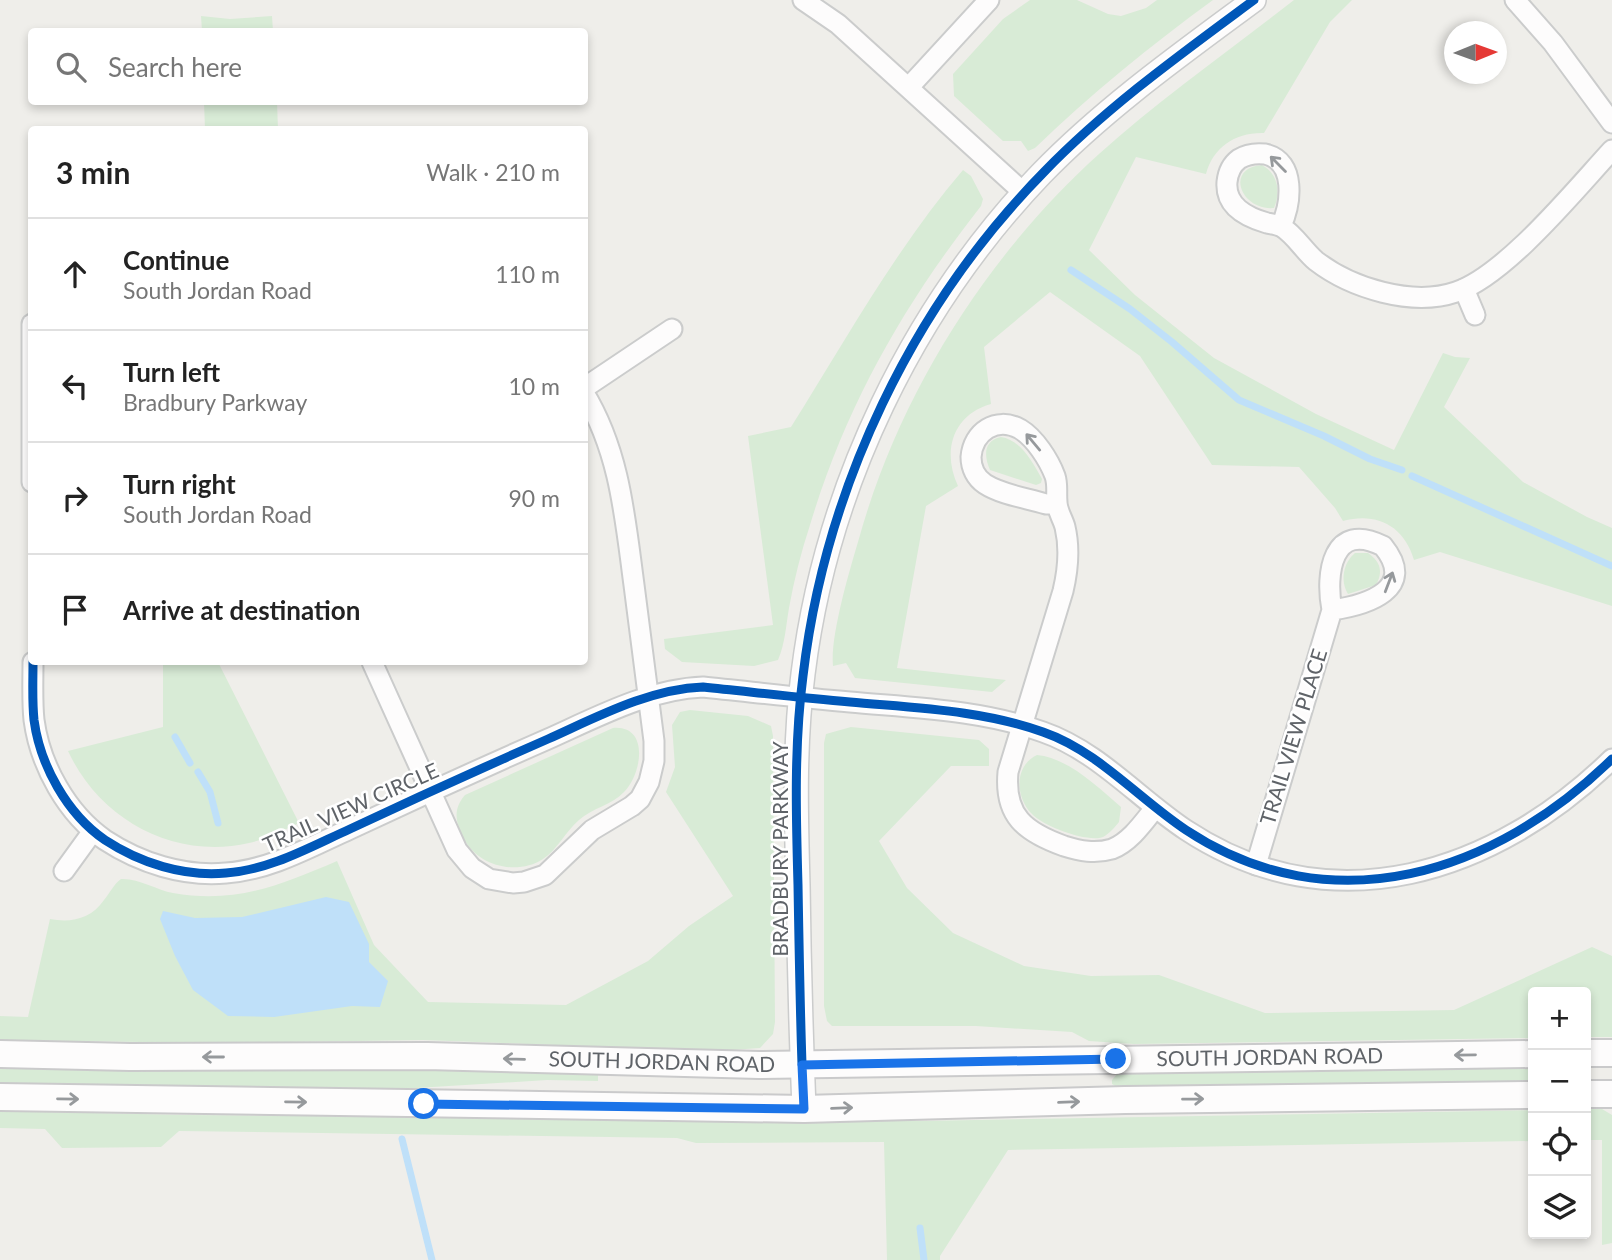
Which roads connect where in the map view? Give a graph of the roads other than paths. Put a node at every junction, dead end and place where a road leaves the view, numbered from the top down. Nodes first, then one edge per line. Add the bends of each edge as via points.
1 (803, 0) edge
2 (989, 0) edge
3 (1254, 0) edge
4 (1515, 0) edge
5 (909, 87) junction
6 (1612, 124) edge
7 (1612, 149) edge
8 (1024, 192) junction
9 (1281, 226) dead end
10 (1464, 289) junction
11 (1475, 315) dead end
12 (672, 329) dead end
13 (588, 388) edge
14 (588, 399) edge
15 (1056, 504) junction
16 (1332, 610) dead end
17 (33, 665) edge
18 (373, 665) edge
19 (800, 696) junction
20 (648, 698) junction
21 (1024, 725) junction
22 (1610, 764) edge
23 (429, 792) junction
24 (1155, 808) junction
25 (93, 831) junction
26 (1256, 865) junction
27 (64, 872) dead end
28 (1591, 1053) edge
29 (1612, 1053) edge
30 (0, 1054) edge
31 (1528, 1054) edge
32 (802, 1065) junction
33 (1591, 1094) edge
34 (1612, 1094) edge
35 (1528, 1095) edge
36 (0, 1097) edge
37 (804, 1109) junction

1 - 5 street via 838,24
2 - 5 street
3 - 8 street, BRADBURY PARKWAY via 1113,108
4 - 6 street
5 - 8 street
7 - 10 street via 1505,262
8 - 19 street, BRADBURY PARKWAY via 935,309 872,428 829,546
9 - 10 street via 1313,259 1362,287 1418,296
10 - 11 street
12 - 13 street, TRAIL VIEW CIRCLE
14 - 20 street, TRAIL VIEW CIRCLE via 608,440 620,483
15 -> 15 street via 1054,474 1026,434 1011,425 982,430 972,447 971,463 984,484
15 - 21 street via 1065,527 1067,576
16 - 26 street, TRAIL VIEW PLACE
17 - 25 street, TRAIL VIEW CIRCLE via 34,719 43,752 70,806
18 - 23 street
19 - 20 street, TRAIL VIEW CIRCLE via 703,687
19 - 21 street, TRAIL VIEW CIRCLE via 955,712
19 - 32 street, BRADBURY PARKWAY via 796,795
20 - 23 street, TRAIL VIEW CIRCLE
20 - 23 street, TRAIL VIEW CIRCLE via 655,752 645,791 632,806 583,837 551,871 535,879 505,883 472,868 457,850
21 - 24 street, TRAIL VIEW CIRCLE via 1083,752
21 - 24 street via 1006,788 1014,814 1033,833 1071,848 1101,851 1127,839
22 - 26 street, TRAIL VIEW CIRCLE via 1520,831 1440,868 1356,880 1312,877
23 - 25 street, TRAIL VIEW CIRCLE via 292,856 226,873 161,866 127,853
24 - 26 street, TRAIL VIEW CIRCLE via 1209,844
25 - 27 street
28 - 29 main road
32 -> 30 main road, SOUTH JORDAN ROAD via 427,1056
31 -> 32 main road, SOUTH JORDAN ROAD
32 - 37 street, BRADBURY PARKWAY
33 - 34 main road
37 -> 35 main road, SOUTH JORDAN ROAD
36 -> 37 main road, SOUTH JORDAN ROAD

